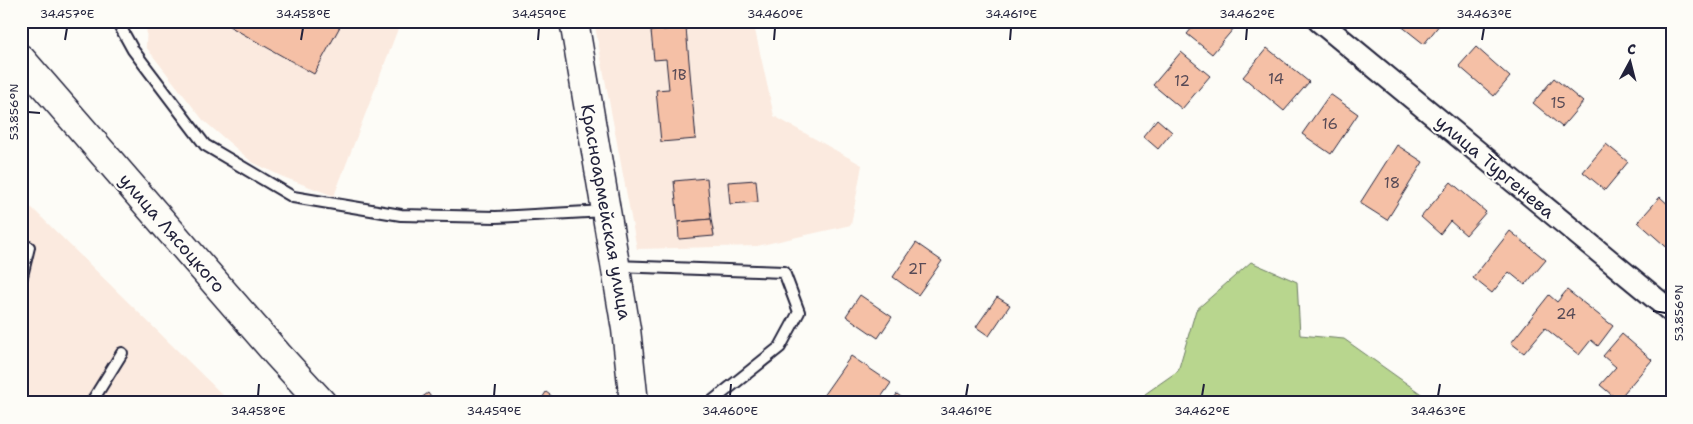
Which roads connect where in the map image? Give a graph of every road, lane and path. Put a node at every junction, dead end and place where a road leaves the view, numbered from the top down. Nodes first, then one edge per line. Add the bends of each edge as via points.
1 (117, 21) edge
2 (574, 21) edge
3 (1319, 21) edge
4 (22, 60) edge
5 (606, 211) junction
6 (29, 247) dead end
7 (615, 266) junction
8 (21, 280) edge
9 (1672, 312) edge
10 (122, 353) dead end
11 (91, 403) edge
12 (322, 403) edge
13 (634, 403) edge
14 (710, 403) edge

1 - 5 lane via 133,50 205,145 293,198 402,215 496,217
2 - 5 main road, Красноармейская улица
3 - 9 street, улица Тургенева
4 - 12 main road, улица Лясоцкого
5 - 7 main road, Красноармейская улица
6 - 8 lane
7 - 13 main road, Красноармейская улица
7 - 14 lane via 784,272 799,312 780,347
10 - 11 lane

